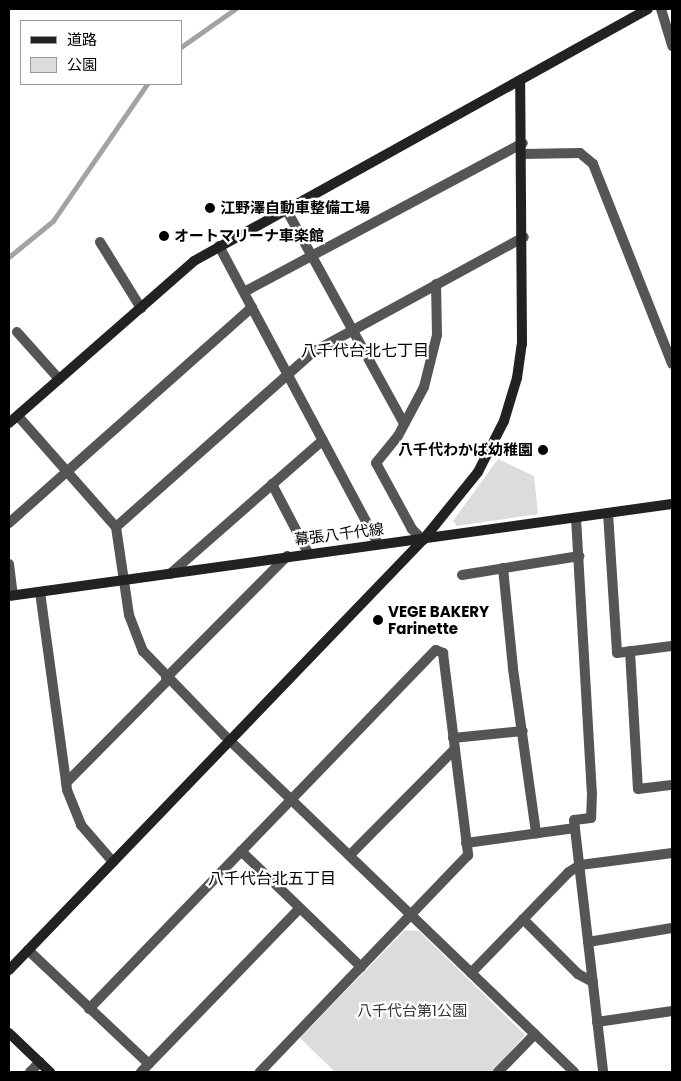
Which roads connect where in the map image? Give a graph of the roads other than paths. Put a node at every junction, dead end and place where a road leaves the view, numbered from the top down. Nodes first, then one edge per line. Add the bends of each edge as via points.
1 (648, 9) edge
2 (661, 9) edge
3 (672, 46) edge
4 (520, 80) junction
5 (522, 143) junction
6 (522, 154) junction
7 (286, 209) junction
8 (524, 237) junction
9 (100, 242) dead end
10 (219, 246) junction
11 (312, 256) junction
12 (436, 284) junction
13 (244, 292) junction
14 (252, 307) junction
15 (140, 308) junction
16 (352, 330) junction
17 (17, 332) dead end
18 (672, 364) edge
19 (288, 373) junction
20 (59, 379) junction
21 (18, 416) junction
22 (9, 423) edge
23 (404, 424) junction
24 (323, 440) junction
25 (67, 473) junction
26 (272, 484) junction
27 (672, 504) edge
28 (608, 513) junction
29 (576, 518) junction
30 (9, 522) edge
31 (116, 527) junction
32 (423, 540) junction
33 (378, 544) junction
34 (308, 553) junction
35 (287, 556) junction
36 (579, 556) junction
37 (9, 564) edge
38 (503, 568) junction
39 (170, 574) junction
40 (462, 575) dead end
41 (124, 580) junction
42 (40, 592) junction
43 (11, 596) edge
44 (672, 646) edge
45 (630, 651) junction
46 (167, 679) junction
47 (523, 731) junction
48 (229, 740) junction
49 (454, 743) junction
50 (66, 783) junction
51 (672, 784) edge
52 (291, 799) junction
53 (575, 828) junction
54 (536, 833) junction
55 (466, 843) junction
56 (241, 851) junction
57 (672, 853) edge
58 (350, 855) junction
59 (113, 862) junction
60 (580, 865) junction
61 (300, 908) junction
62 (410, 914) junction
63 (523, 919) junction
64 (672, 928) edge
65 (588, 942) junction
66 (28, 950) junction
67 (361, 967) junction
68 (9, 970) edge
69 (471, 973) junction
70 (593, 982) junction
71 (90, 1009) junction
72 (672, 1011) edge
73 (597, 1022) junction
74 (9, 1033) edge
75 (534, 1034) junction
76 (40, 1062) junction
77 (149, 1064) junction
78 (30, 1072) edge
79 (50, 1072) edge
80 (141, 1072) edge
81 (261, 1072) edge
82 (498, 1072) edge
83 (574, 1072) edge
84 (603, 1072) edge

1 - 4 street
2 - 3 street
4 - 5 street
4 - 7 street
5 - 6 street
5 - 11 street
6 - 8 street
6 - 18 street via 580,153 593,164
7 - 10 street
7 - 11 street
8 - 12 street
8 - 32 street via 522,344 517,378 504,421 478,472
9 - 15 street
10 - 13 street
10 - 15 street via 194,261
11 - 13 street
11 - 16 street
12 - 16 street
12 - 23 street via 438,334 424,387
13 - 14 street
14 - 19 street
14 - 25 street
15 - 20 street
16 - 19 street via 313,352
16 - 23 street
17 - 20 street
19 - 24 street
19 - 31 street
20 - 21 street
21 - 22 street
21 - 25 street
23 - 32 street via 376,463 412,529
24 - 26 street
24 - 33 street
25 - 30 street
25 - 31 street
26 - 34 street
26 - 39 street
27 - 28 street, 幕張八千代線
28 - 29 street, 幕張八千代線
28 - 45 street via 618,653
29 - 32 street, 幕張八千代線
29 - 36 street
31 - 41 street
32 - 33 street, 幕張八千代線
32 - 48 street
33 - 34 street, 幕張八千代線
34 - 35 street, 幕張八千代線
35 - 39 street, 幕張八千代線
35 - 46 street
36 - 38 street
36 - 53 street via 592,793 591,818 574,820
37 - 43 street
38 - 40 street
38 - 47 street
39 - 41 street, 幕張八千代線
41 - 42 street, 幕張八千代線
41 - 46 street via 134,634 143,651
42 - 43 street, 幕張八千代線
42 - 50 street
44 - 45 street
45 - 51 street via 638,789
46 - 48 street
46 - 50 street
47 - 49 street
47 - 54 street
48 - 52 street
48 - 59 street
49 - 52 street via 443,653 436,650
49 - 55 street
49 - 58 street
50 - 59 street via 72,808 81,825
52 - 56 street
52 - 58 street
53 - 54 street
53 - 60 street
54 - 55 street
55 - 62 street via 468,854
56 - 61 street
56 - 71 street
57 - 60 street
58 - 62 street
59 - 66 street
60 - 63 street
60 - 65 street
61 - 67 street
61 - 77 street
62 - 67 street
62 - 69 street
63 - 69 street
63 - 70 street via 578,974
64 - 65 street
65 - 70 street
66 - 68 street
66 - 71 street
67 - 81 street
69 - 75 street
70 - 73 street
71 - 77 street
72 - 73 street
73 - 84 street
74 - 76 street
75 - 82 street
75 - 83 street
76 - 78 street
76 - 79 street
77 - 80 street

